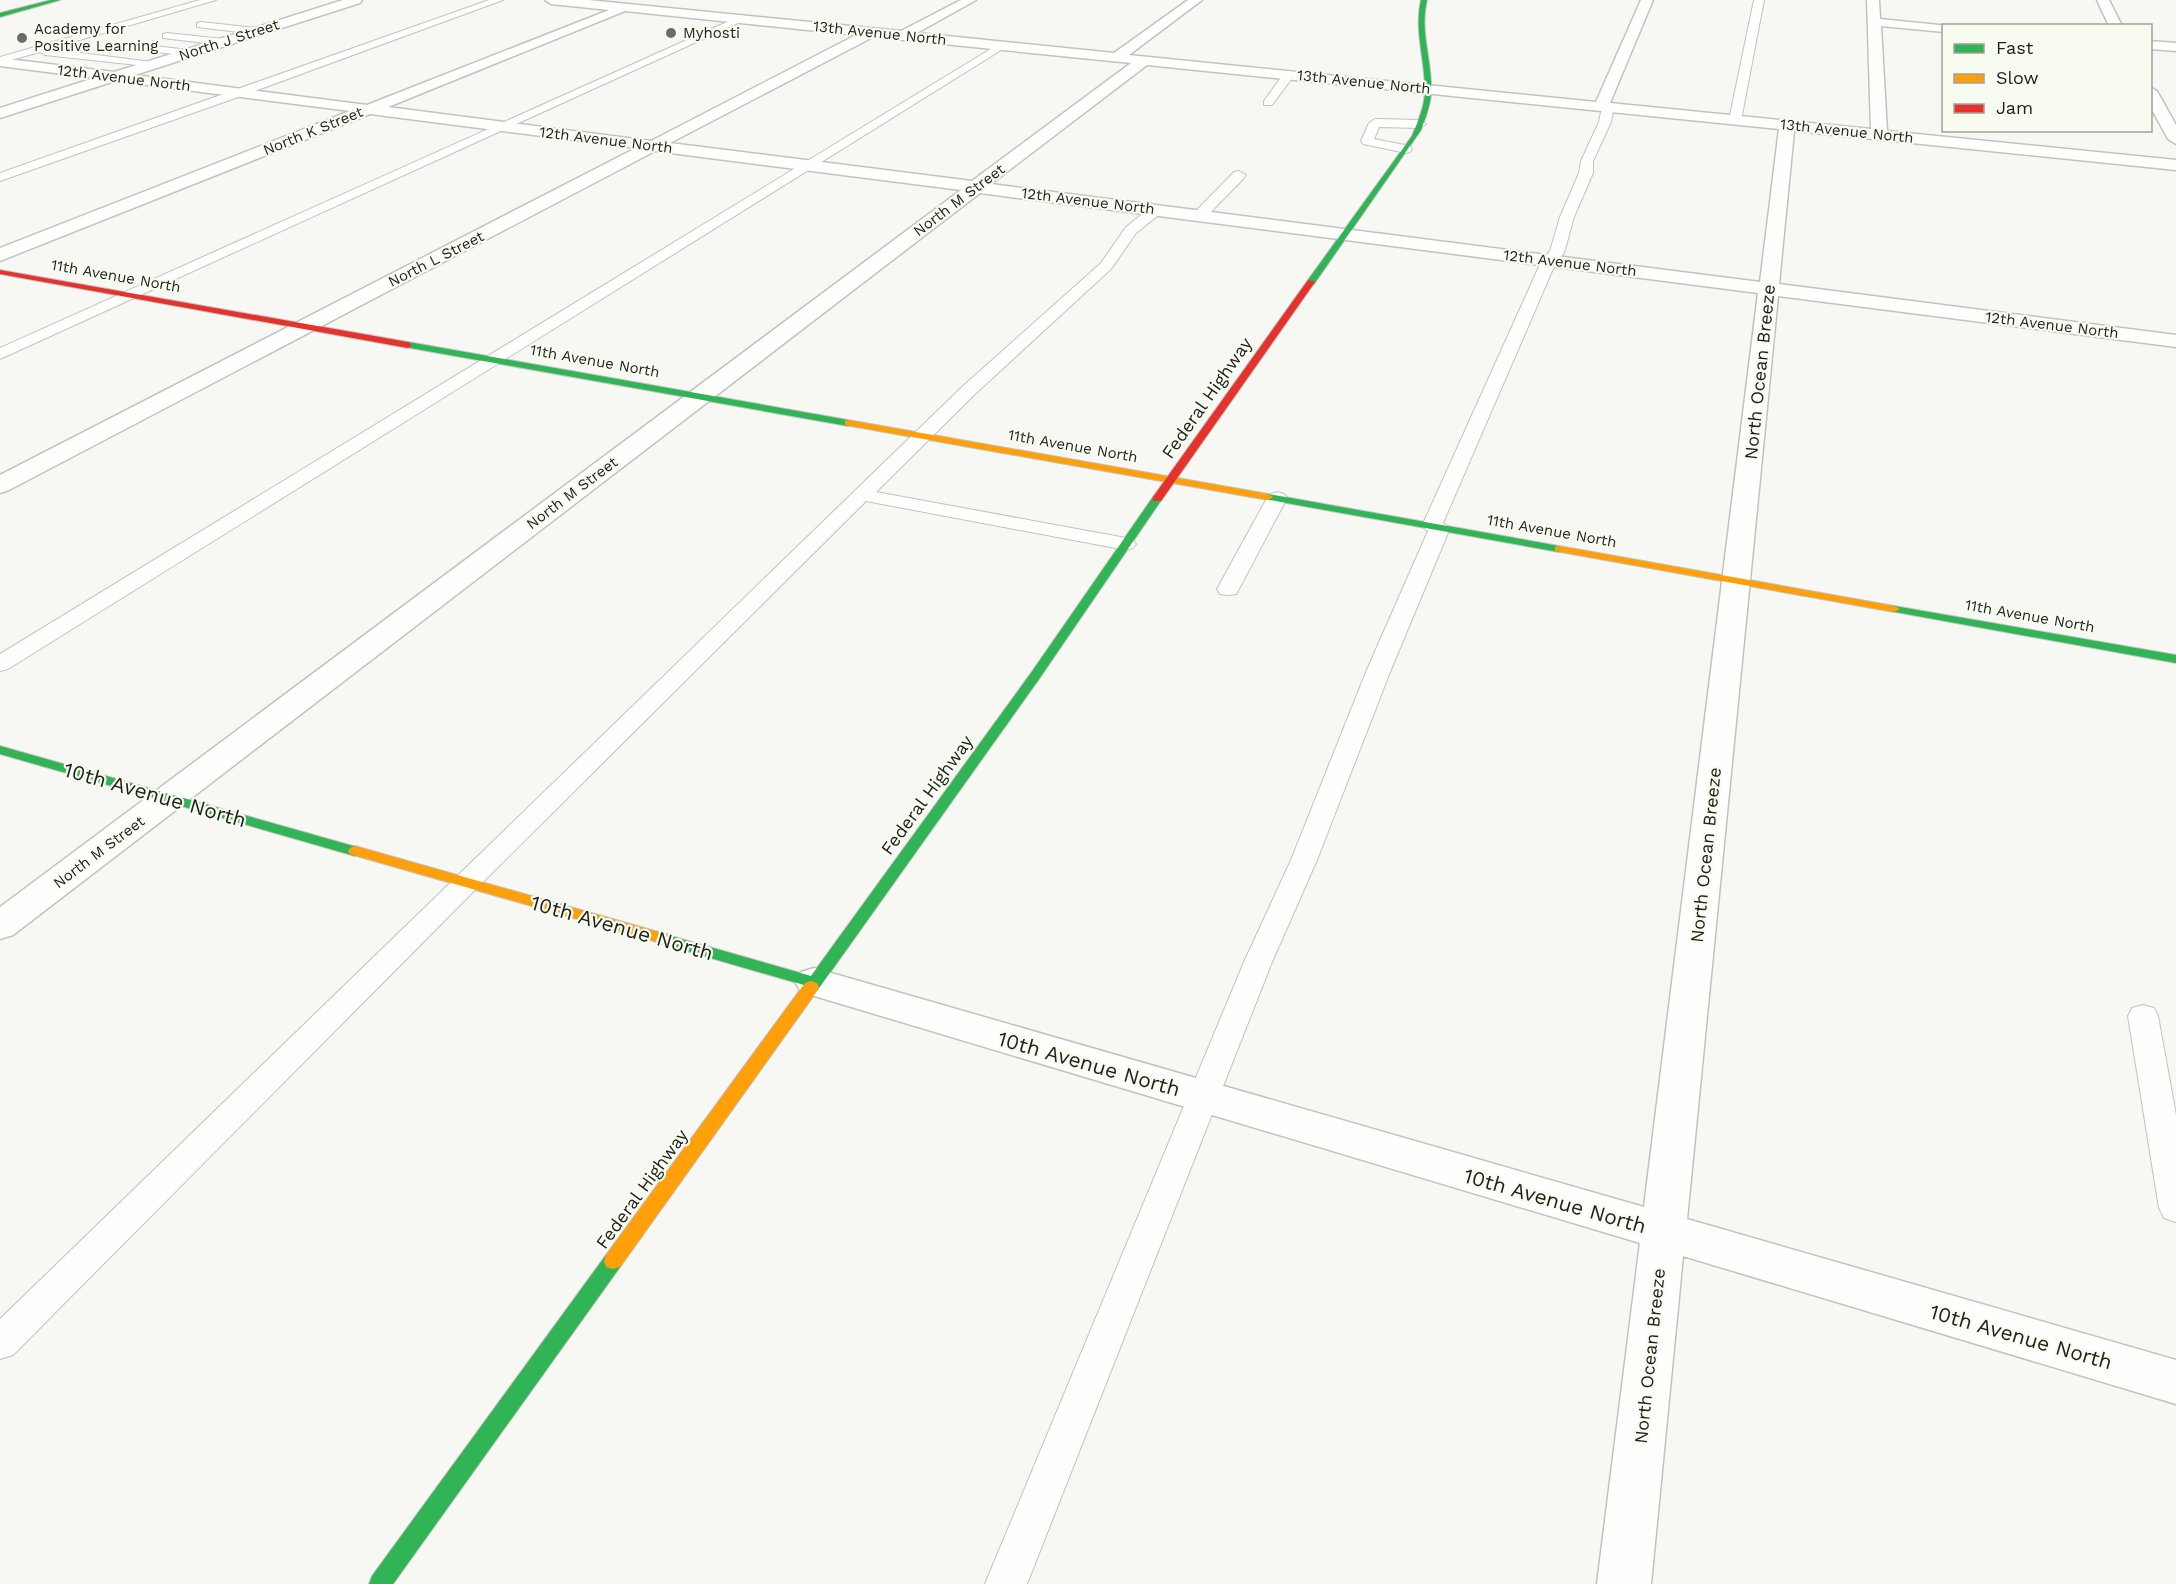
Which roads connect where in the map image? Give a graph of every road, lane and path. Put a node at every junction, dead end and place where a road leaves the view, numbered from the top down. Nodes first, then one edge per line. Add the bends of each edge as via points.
1 (57, 0) edge
2 (211, 0) edge
3 (356, 0) edge
4 (498, 0) edge
5 (551, 0) edge
6 (970, 0) edge
7 (1196, 0) edge
8 (1424, 0) edge
9 (1647, 0) edge
10 (1759, 0) edge
11 (1873, 0) edge
12 (2103, 0) edge
13 (735, 4) dead end
14 (626, 8) junction
15 (0, 15) edge
16 (708, 16) junction
17 (147, 18) junction
18 (742, 19) junction
19 (1874, 22) junction
20 (2115, 24) edge
21 (1942, 28) edge
22 (110, 29) junction
23 (257, 31) junction
24 (872, 32) junction
25 (904, 35) junction
26 (75, 39) junction
27 (224, 42) junction
28 (1002, 45) junction
29 (2152, 45) edge
30 (2176, 47) edge
31 (34, 51) junction
32 (189, 53) junction
33 (1117, 57) junction
34 (1144, 60) junction
35 (0, 61) edge
36 (152, 65) junction
37 (1289, 74) junction
38 (114, 77) junction
39 (1428, 88) junction
40 (238, 93) junction
41 (2152, 93) edge
42 (1268, 103) dead end
43 (1605, 107) junction
44 (368, 109) junction
45 (0, 114) edge
46 (1735, 120) junction
47 (1420, 124) junction
48 (1787, 125) junction
49 (505, 127) junction
50 (1879, 135) junction
51 (2176, 139) edge
52 (653, 146) junction
53 (1406, 149) junction
54 (809, 166) junction
55 (2174, 168) edge
56 (1239, 176) dead end
57 (0, 177) edge
58 (976, 187) junction
59 (1156, 210) junction
60 (1200, 216) junction
61 (1346, 234) junction
62 (0, 255) edge
63 (1549, 260) junction
64 (0, 272) edge
65 (1769, 289) junction
66 (130, 296) junction
67 (305, 327) junction
68 (2176, 340) edge
69 (0, 354) edge
70 (492, 360) junction
71 (699, 397) junction
72 (923, 436) junction
73 (1171, 479) junction
74 (0, 485) edge
75 (863, 495) junction
76 (1277, 498) junction
77 (1436, 527) junction
78 (1126, 544) junction
79 (1736, 581) junction
80 (1228, 589) dead end
81 (2176, 659) edge
82 (0, 664) edge
83 (0, 750) edge
84 (168, 799) junction
85 (465, 883) junction
86 (0, 926) edge
87 (814, 982) junction
88 (2143, 1016) dead end
89 (1203, 1098) junction
90 (2176, 1208) edge
91 (1663, 1233) junction
92 (0, 1343) edge
93 (2176, 1382) edge
94 (380, 1584) edge
95 (1006, 1584) edge
96 (1624, 1584) edge

1 - 15 main road
2 - 17 lane
3 - 23 street, North J Street
4 - 40 lane
5 - 14 street, 13th Avenue North
6 - 25 street
7 - 33 street
8 - 39 main road, Federal Highway via 1418,31
9 - 43 street
10 - 46 lane
11 - 19 street
12 - 20 street
13 - 16 street
14 - 16 street, 13th Avenue North
14 - 44 street, North K Street
16 - 18 street, 13th Avenue North
17 - 22 lane
17 - 23 lane
18 - 24 street, 13th Avenue North
18 - 49 lane
19 - 21 street
19 - 50 street
22 - 26 lane
22 - 27 lane
23 - 27 street, North J Street
24 - 25 street, 13th Avenue North
24 - 52 street, North L Street
25 - 28 street, 13th Avenue North
26 - 31 lane
26 - 32 lane
27 - 32 street, North J Street
28 - 33 street, 13th Avenue North
28 - 54 lane
29 - 30 street
31 - 35 lane
31 - 36 lane
32 - 36 street, North J Street
33 - 34 street, 13th Avenue North
34 - 37 street, 13th Avenue North
34 - 58 street, North M Street
35 - 38 street, 12th Avenue North
36 - 38 street, North J Street
37 - 39 street, 13th Avenue North
37 - 42 lane
38 - 40 street, 12th Avenue North
38 - 45 street, North J Street
39 - 43 street, 13th Avenue North
39 - 47 main road, Federal Highway
40 - 44 street, 12th Avenue North
40 - 57 lane
41 - 51 street
43 - 46 street, 13th Avenue North
43 - 63 lane via 1605,122 1587,161 1557,253
44 - 49 street, 12th Avenue North
44 - 62 street, North K Street
46 - 48 street, 13th Avenue North
47 - 53 main road, Federal Highway
47 - 53 lane via 1376,123 1367,141
48 - 50 street, 13th Avenue North
48 - 65 street, North Ocean Breeze
49 - 52 street, 12th Avenue North
49 - 66 lane
50 - 55 street, 13th Avenue North
52 - 54 street, 12th Avenue North
52 - 67 street, North L Street
53 - 61 main road, Federal Highway
54 - 58 street, 12th Avenue North
54 - 70 lane
56 - 60 lane
58 - 59 street, 12th Avenue North
58 - 71 street, North M Street
59 - 60 street, 12th Avenue North
59 - 72 lane via 1131,230 1106,266
60 - 61 street, 12th Avenue North
61 - 63 street, 12th Avenue North
61 - 73 main road, Federal Highway
63 - 65 street, 12th Avenue North
63 - 77 lane
64 - 66 main road, 11th Avenue North
65 - 68 street, 12th Avenue North
65 - 79 street, North Ocean Breeze
66 - 67 main road, 11th Avenue North
66 - 69 lane
67 - 70 main road, 11th Avenue North
67 - 74 street, North L Street
70 - 71 main road, 11th Avenue North
70 - 82 lane
71 - 72 main road, 11th Avenue North
71 - 84 street, North M Street
72 - 73 main road, 11th Avenue North
72 - 75 lane
73 - 76 main road, 11th Avenue North
73 - 78 main road, Federal Highway
75 - 78 lane
75 - 85 lane
76 - 77 main road, 11th Avenue North
76 - 80 lane
77 - 79 main road, 11th Avenue North
77 - 89 lane via 1304,860
78 - 87 main road, Federal Highway
79 - 81 main road, 11th Avenue North
79 - 91 street, North Ocean Breeze
83 - 84 main road, 10th Avenue North
84 - 85 main road, 10th Avenue North
84 - 86 street, North M Street
85 - 87 main road, 10th Avenue North
85 - 92 lane
87 - 89 street, 10th Avenue North
87 - 94 main road, Federal Highway
88 - 90 lane
89 - 91 street, 10th Avenue North
89 - 95 lane
91 - 93 street, 10th Avenue North
91 - 96 street, North Ocean Breeze

